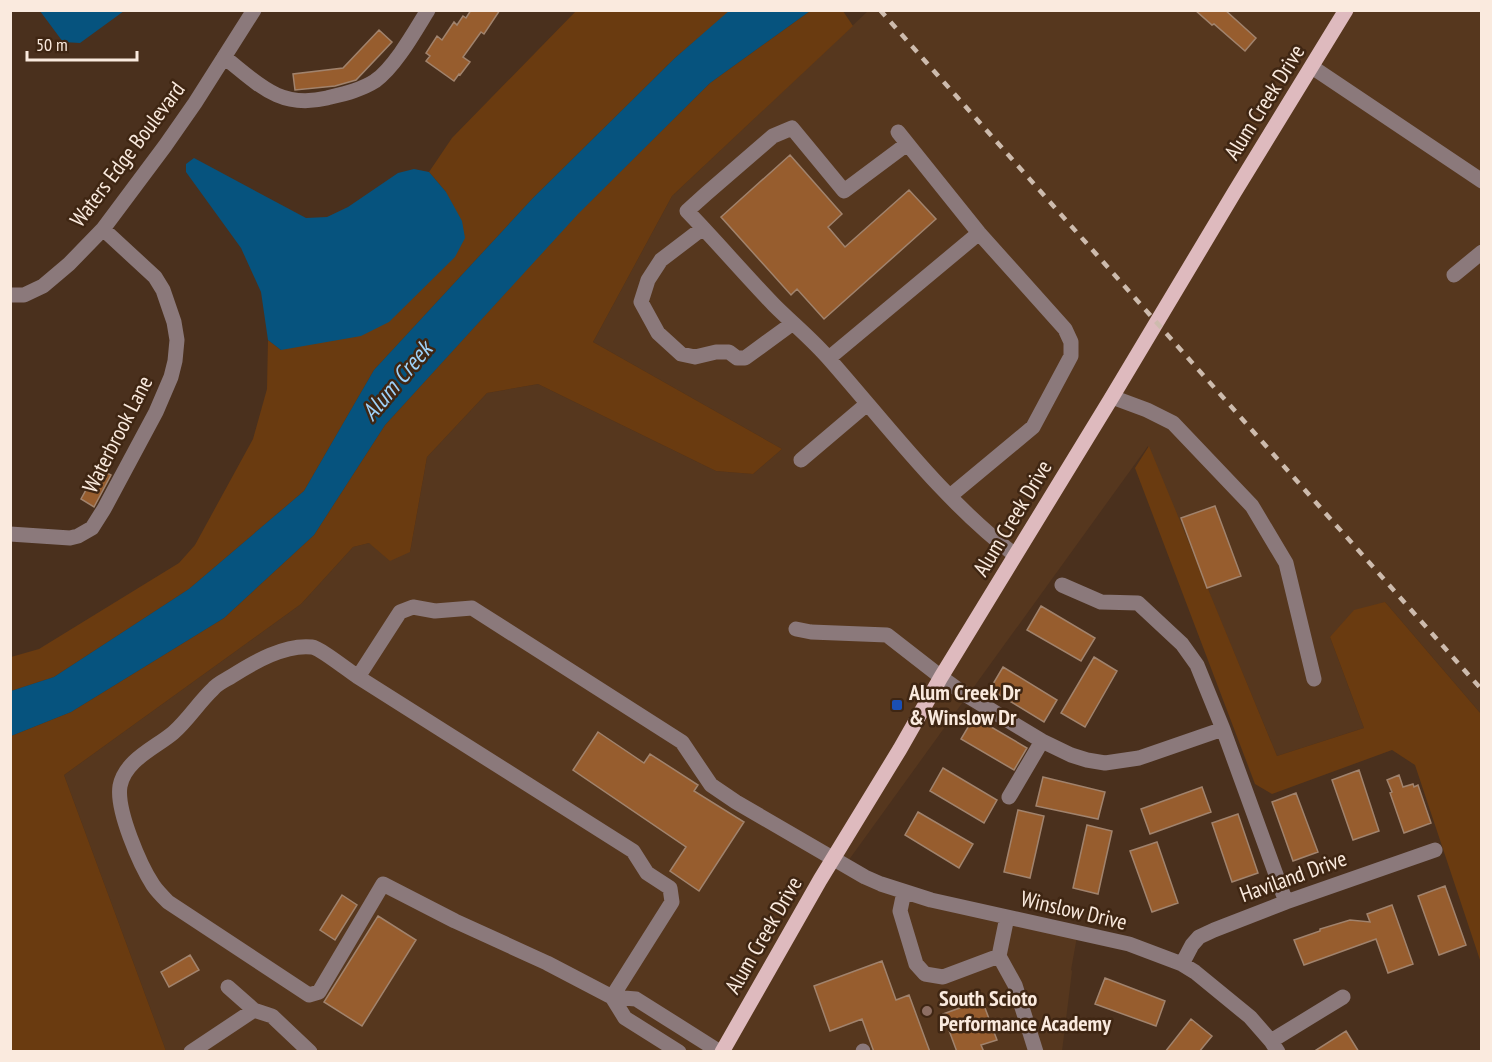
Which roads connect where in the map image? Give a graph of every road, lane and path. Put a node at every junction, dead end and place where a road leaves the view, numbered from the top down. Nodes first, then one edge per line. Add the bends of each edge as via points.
1 (254, 10) edge
2 (429, 10) edge
3 (1346, 10) edge
4 (224, 57) junction
5 (1312, 67) junction
6 (1482, 181) edge
7 (703, 228) junction
8 (103, 229) junction
9 (979, 233) junction
10 (1482, 252) edge
11 (1454, 274) dead end
12 (10, 296) edge
13 (793, 322) junction
14 (829, 358) junction
15 (1112, 397) junction
16 (867, 404) junction
17 (801, 460) dead end
18 (950, 496) junction
19 (10, 534) edge
20 (1015, 555) junction
21 (1062, 585) dead end
22 (796, 629) dead end
23 (358, 677) junction
24 (941, 678) junction
25 (1314, 679) dead end
26 (1223, 729) junction
27 (1042, 741) junction
28 (1010, 797) dead end
29 (1435, 850) dead end
30 (833, 859) junction
31 (904, 892) junction
32 (1286, 902) junction
33 (1007, 917) junction
34 (999, 956) junction
35 (1182, 964) junction
36 (228, 987) dead end
37 (612, 997) junction
38 (1343, 997) dead end
39 (254, 1010) junction
40 (1274, 1046) edge
41 (191, 1052) edge
42 (310, 1052) edge
43 (679, 1052) edge
44 (721, 1052) edge
45 (1036, 1052) edge

1 - 4 street, Waters Edge Boulevard
2 - 4 street via 390,66 375,80 356,90 315,100 279,96 261,87
3 - 5 main road, Alum Creek Drive
4 - 8 street, Waters Edge Boulevard via 195,104
5 - 6 street
5 - 15 main road, Alum Creek Drive
7 - 9 street via 687,211 773,136 792,128 844,191 902,138
7 - 13 street
7 - 13 street via 661,260 648,280 641,302 658,333 681,354 695,357 729,352 745,358
8 - 12 street, Waters Edge Boulevard via 43,286 24,295
8 - 19 street, Waterbrook Lane via 155,277 163,290 174,322 176,361 156,412 92,528 70,538
9 - 14 street
9 - 18 street via 1065,329 1071,342 1071,356 1033,427
10 - 11 street
13 - 14 street
14 - 16 street
15 - 20 main road, Alum Creek Drive
15 - 25 street via 1173,423 1252,506 1286,563
16 - 17 street
16 - 18 street
18 - 20 street
20 - 24 main road, Alum Creek Drive
21 - 26 street via 1101,602 1138,603 1182,644 1197,665
22 - 24 street via 887,635
23 - 30 street, Winslow Drive via 400,612 413,607 435,611 472,608 682,742 711,784
23 - 37 street via 633,851 647,873 670,888 672,902
23 - 37 street via 314,647 273,653 214,687 174,732 126,771 120,786 121,803 140,862 154,887 168,902 309,996 319,992 383,884
24 - 27 street
24 - 30 main road, Alum Creek Drive
26 - 27 street via 1139,758 1105,763 1071,755
26 - 32 street
27 - 28 street
29 - 32 street, Haviland Drive
30 - 31 street, Winslow Drive
30 - 44 main road, Alum Creek Drive
31 - 33 street, Winslow Drive
31 - 34 street via 900,911 916,964 925,974 943,977
32 - 35 street, Haviland Drive via 1199,937
33 - 34 street
33 - 35 street, Winslow Drive via 1129,944
34 - 45 street via 1015,985
35 - 40 street, Winslow Drive via 1250,1017
36 - 39 street
37 - 43 street via 625,1018
37 - 44 street via 636,999
38 - 40 street
39 - 41 street
39 - 42 street via 272,1016

